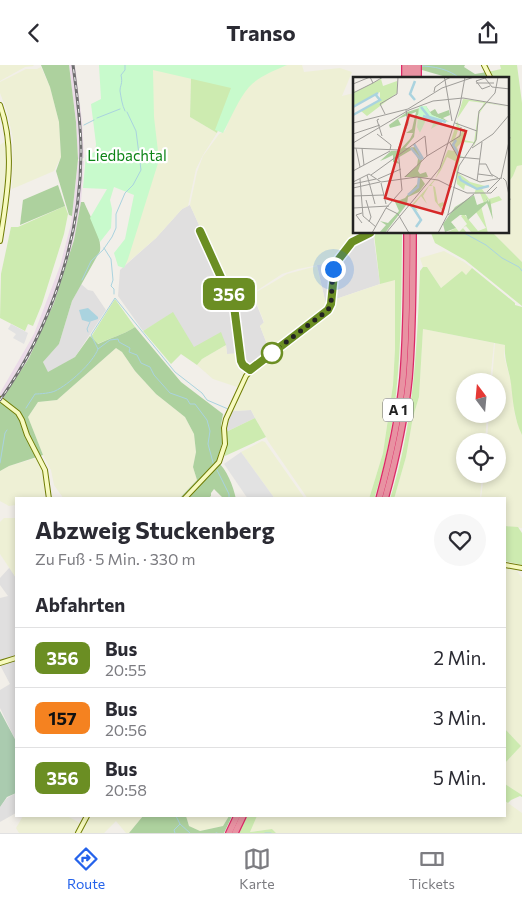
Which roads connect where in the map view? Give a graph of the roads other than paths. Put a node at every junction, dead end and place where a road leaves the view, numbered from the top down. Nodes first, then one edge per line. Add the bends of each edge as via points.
1 (484, 65) edge
2 (490, 77) edge
3 (0, 105) edge
4 (368, 234) edge
5 (407, 234) edge
6 (413, 234) edge
7 (0, 241) edge
8 (0, 399) edge
9 (48, 497) edge
10 (186, 497) edge
11 (379, 497) edge
12 (386, 497) edge
13 (506, 565) edge
14 (522, 568) edge
15 (15, 658) edge
16 (0, 663) edge
17 (86, 817) edge
18 (237, 817) edge
19 (243, 817) edge
20 (78, 833) edge
21 (229, 833) edge
22 (235, 833) edge

1 - 2 street
3 - 7 street via 9,150 8,189
4 - 10 street via 352,242 335,264 328,310 250,370 225,422 225,443 219,462
5 - 11 highway, A 1 via 403,377 392,445
6 - 12 highway, A 1 via 409,378 400,439
8 - 9 street via 22,420 45,470
13 - 14 street
15 - 16 street
17 - 20 street
18 - 21 highway
19 - 22 highway

